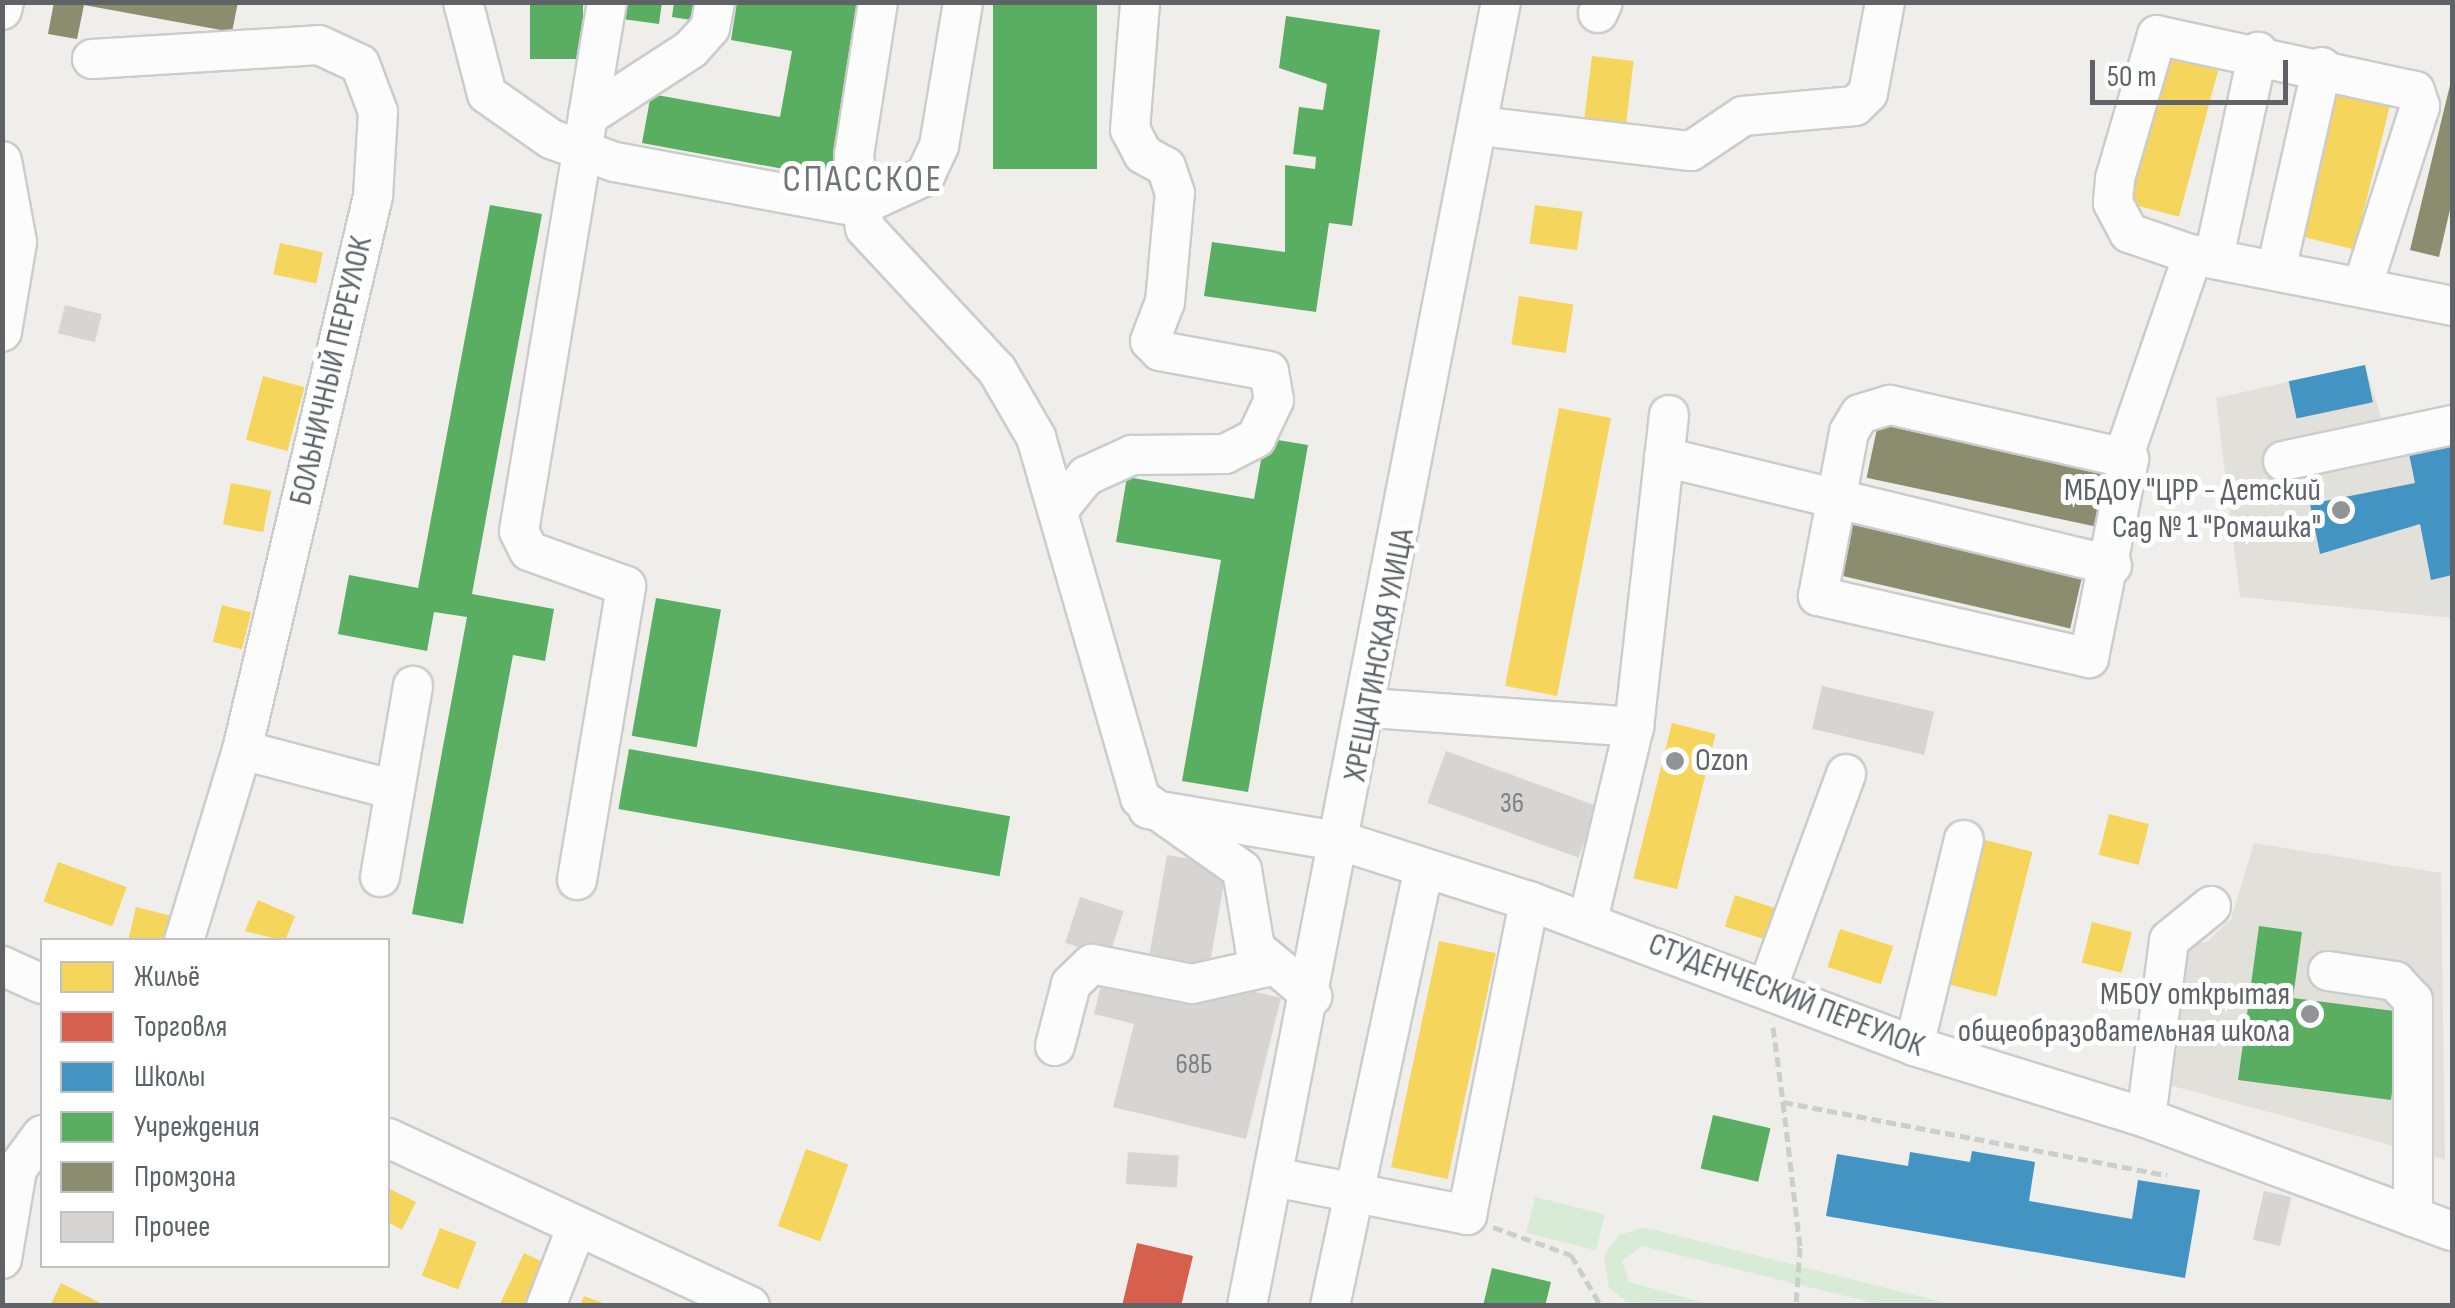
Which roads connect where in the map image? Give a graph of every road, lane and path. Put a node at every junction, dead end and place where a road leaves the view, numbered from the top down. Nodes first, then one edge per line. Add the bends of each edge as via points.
1 (463, 2) edge
2 (607, 2) edge
3 (715, 2) edge
4 (878, 2) edge
5 (963, 2) edge
6 (1140, 2) edge
7 (1501, 2) edge
8 (1885, 2) edge
9 (2258, 52) junction
10 (92, 59) dead end
11 (2322, 67) junction
12 (1480, 126) junction
13 (586, 133) junction
14 (2, 161) edge
15 (858, 208) junction
16 (2204, 256) junction
17 (2277, 266) junction
18 (2363, 285) junction
19 (2451, 298) edge
20 (2, 332) edge
21 (1669, 416) dead end
22 (2452, 425) edge
23 (2124, 455) junction
24 (1664, 456) junction
25 (2282, 462) dead end
26 (1833, 502) junction
27 (1059, 509) junction
28 (2112, 565) junction
29 (414, 686) dead end
30 (1370, 708) junction
31 (1634, 727) junction
32 (242, 750) junction
33 (1846, 774) dead end
34 (395, 790) junction
35 (1148, 809) junction
36 (1964, 840) dead end
37 (1344, 842) junction
38 (1424, 869) junction
39 (380, 876) dead end
40 (577, 880) dead end
41 (1529, 900) junction
42 (2211, 906) dead end
43 (1588, 920) junction
44 (185, 938) edge
45 (2, 966) edge
46 (1272, 966) junction
47 (2328, 971) dead end
48 (40, 983) edge
49 (1768, 990) junction
50 (1312, 996) junction
51 (1055, 1046) dead end
52 (1914, 1046) junction
53 (1784, 1102) junction
54 (2146, 1118) junction
55 (40, 1138) edge
56 (390, 1139) edge
57 (2167, 1175) dead end
58 (1274, 1177) junction
59 (1354, 1189) junction
60 (2413, 1217) junction
61 (1462, 1220) junction
62 (577, 1226) junction
63 (2452, 1230) edge
64 (2, 1260) edge
65 (546, 1306) edge
66 (750, 1306) edge
67 (1247, 1306) edge
68 (1330, 1306) edge
69 (1601, 1306) edge
70 (1796, 1306) edge

1 - 13 street via 487,94 520,123
2 - 13 street
3 - 13 street via 710,28 690,49
4 - 15 street via 854,156
5 - 15 street via 939,146 925,176
6 - 27 street via 1130,130 1143,154 1166,167 1175,193 1165,302 1150,341 1160,351 1270,371 1274,400 1256,438 1225,454 1132,455 1086,476
7 - 12 street, ХРЕЩАТИНСКАЯ УЛИЦА
8 - 12 street via 1868,93 1855,106 1743,116 1691,151
9 - 11 street
9 - 16 street
9 - 16 street via 2176,33 2148,48 2113,202 2129,233
10 - 32 street, БОЛЬНИЧНЫЙ ПЕРЕУЛОК via 319,46 360,64 374,86 373,196
11 - 17 street
11 - 18 street via 2406,86 2419,98
12 - 30 street, ХРЕЩАТИНСКАЯ УЛИЦА
13 - 15 street
13 - 40 street via 518,531 528,551 626,586
14 - 20 street via 17,242
15 - 27 street via 874,248 997,370 1036,437
16 - 17 street
16 - 23 street
17 - 18 street
18 - 19 street
21 - 24 street
22 - 25 street
23 - 26 street via 1873,407 1849,432
23 - 28 street
24 - 26 street
24 - 31 street
26 - 28 street
26 - 28 street via 1818,585 1826,603 2078,662 2094,654
27 - 35 street via 1134,785
29 - 34 street
30 - 31 street
30 - 37 street, ХРЕЩАТИНСКАЯ УЛИЦА
31 - 43 street
32 - 34 street
32 - 44 street, БОЛЬНИЧНЫЙ ПЕРЕУЛОК
33 - 49 street
34 - 39 street
35 - 37 street, СТУДЕНЧЕСКИЙ ПЕРЕУЛОК
35 - 46 street via 1242,870 1252,939
36 - 52 street
37 - 38 street, СТУДЕНЧЕСКИЙ ПЕРЕУЛОК
37 - 50 street, ХРЕЩАТИНСКАЯ УЛИЦА
38 - 41 street, СТУДЕНЧЕСКИЙ ПЕРЕУЛОК
38 - 59 street
41 - 43 street, СТУДЕНЧЕСКИЙ ПЕРЕУЛОК
41 - 61 street
42 - 54 street via 2169,940
43 - 49 street, СТУДЕНЧЕСКИЙ ПЕРЕУЛОК
45 - 48 street
46 - 50 street
46 - 51 street via 1192,984 1092,964 1071,984
47 - 60 street via 2395,981 2413,1000
49 - 52 street, СТУДЕНЧЕСКИЙ ПЕРЕУЛОК
49 - 53 path
50 - 58 street, ХРЕЩАТИНСКАЯ УЛИЦА
52 - 54 street, СТУДЕНЧЕСКИЙ ПЕРЕУЛОК
53 - 57 path
53 - 70 path via 1800,1246
54 - 60 street, СТУДЕНЧЕСКИЙ ПЕРЕУЛОК
55 - 64 street via 17,1169
56 - 62 street
58 - 59 street
58 - 67 street, ХРЕЩАТИНСКАЯ УЛИЦА
59 - 61 street
59 - 68 street
60 - 63 street, СТУДЕНЧЕСКИЙ ПЕРЕУЛОК
61 - 69 path via 1571,1255
62 - 65 street
62 - 66 street

